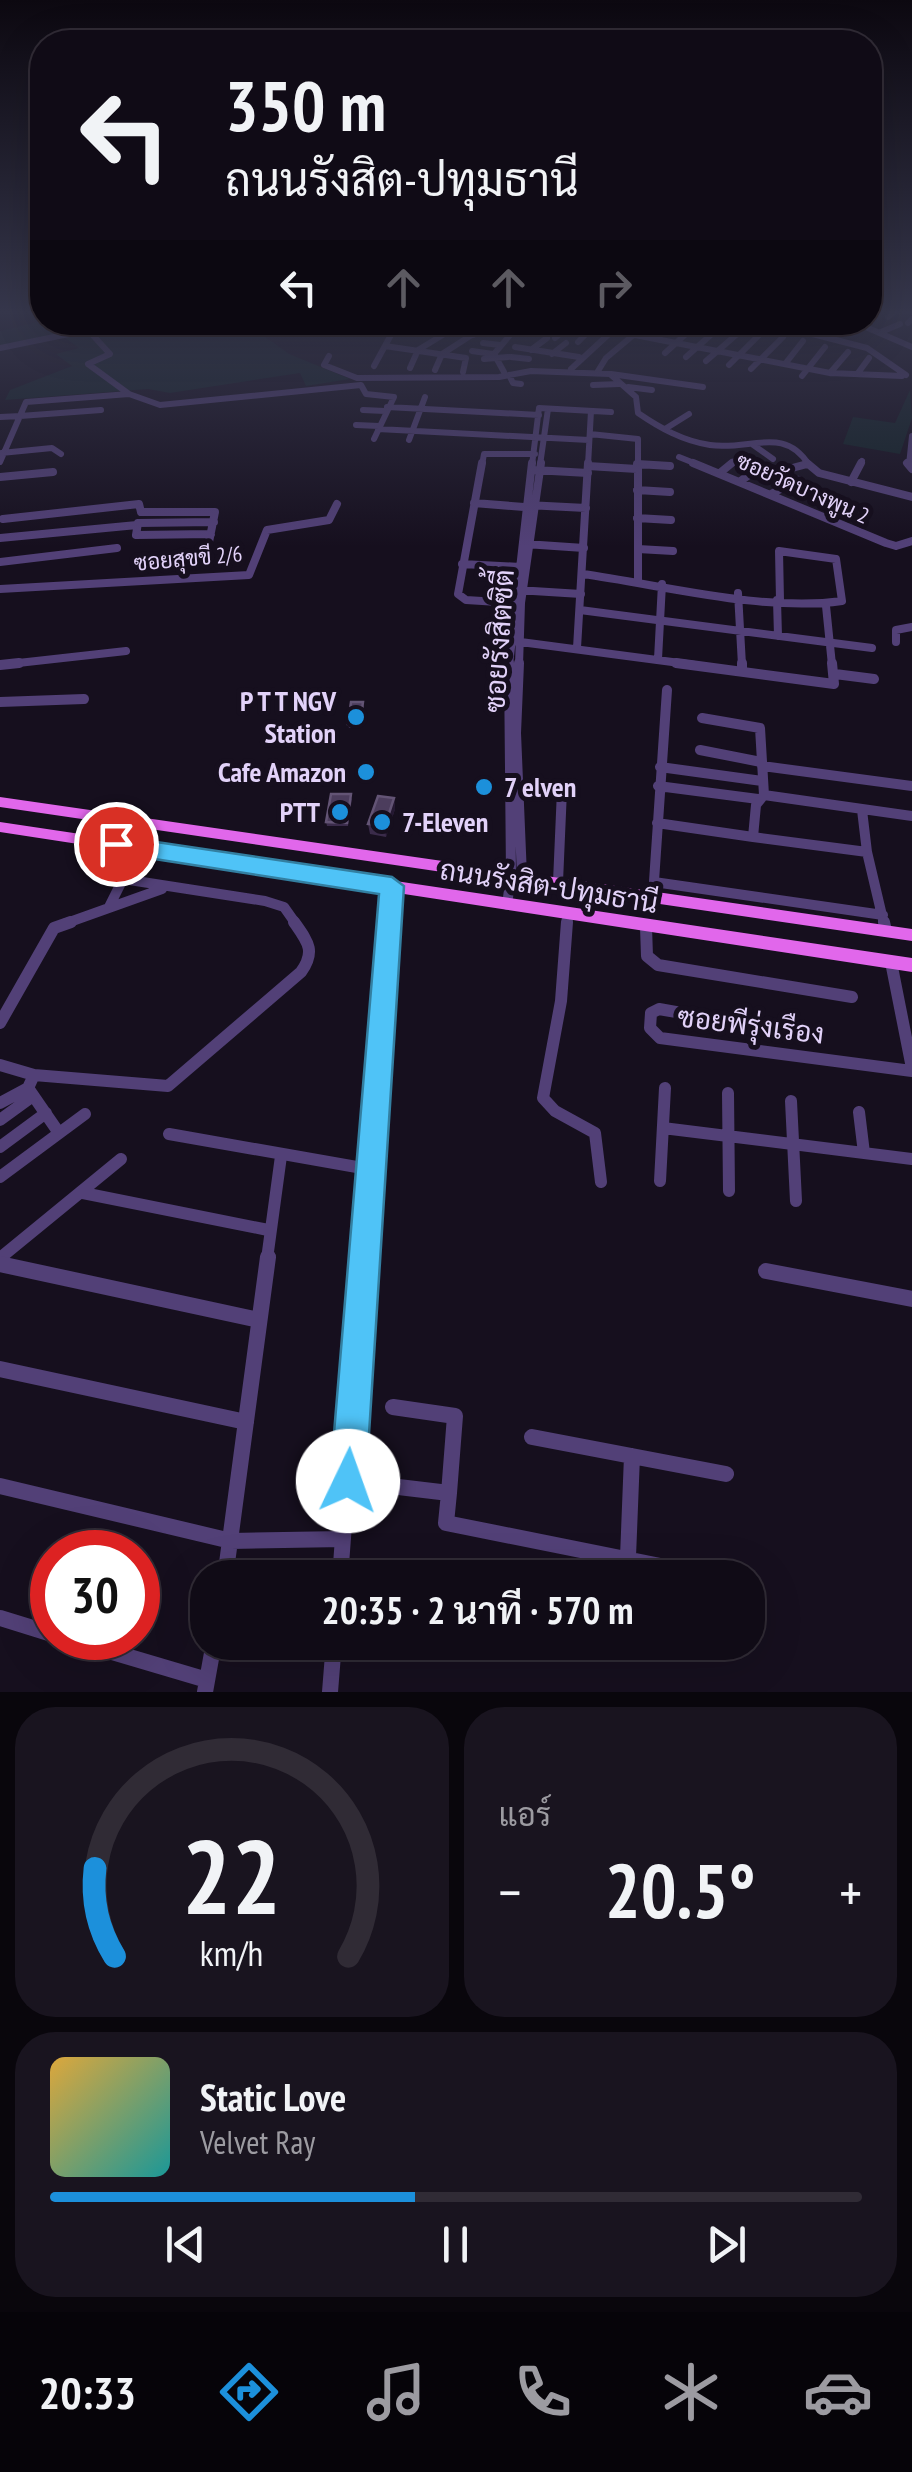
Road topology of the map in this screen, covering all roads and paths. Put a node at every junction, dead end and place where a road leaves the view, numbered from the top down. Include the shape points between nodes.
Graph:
1 (122, 389) edge
2 (285, 389) edge
3 (364, 389) edge
4 (623, 389) edge
5 (645, 389) edge
6 (652, 390) dead end
7 (129, 394) junction
8 (425, 397) dead end
9 (476, 402) dead end
10 (386, 409) junction
11 (421, 409) junction
12 (101, 410) dead end
13 (363, 410) dead end
14 (542, 411) junction
15 (591, 411) junction
16 (474, 412) junction
17 (611, 412) dead end
18 (690, 414) dead end
19 (20, 416) junction
20 (0, 417) edge
21 (356, 425) dead end
22 (378, 427) junction
23 (665, 429) junction
24 (413, 431) junction
25 (15, 433) junction
26 (0, 434) edge
27 (912, 436) edge
28 (590, 437) junction
29 (540, 438) junction
30 (374, 439) dead end
31 (409, 440) dead end
32 (755, 446) junction
33 (60, 454) dead end
34 (537, 454) junction
35 (1, 456) edge
36 (679, 457) dead end
37 (772, 459) dead end
38 (736, 460) dead end
39 (862, 461) dead end
40 (801, 465) junction
41 (637, 466) junction
42 (670, 466) dead end
43 (760, 467) dead end
44 (588, 469) junction
45 (912, 469) edge
46 (534, 470) junction
47 (785, 470) dead end
48 (53, 472) dead end
49 (722, 472) junction
50 (0, 477) edge
51 (742, 480) junction
52 (798, 480) dead end
53 (851, 482) junction
54 (637, 490) junction
55 (670, 492) dead end
56 (772, 494) junction
57 (909, 496) edge
58 (337, 504) dead end
59 (474, 504) junction
60 (528, 506) junction
61 (586, 508) junction
62 (141, 512) junction
63 (638, 518) junction
64 (671, 520) dead end
65 (1, 522) edge
66 (214, 522) junction
67 (137, 524) junction
68 (0, 538) edge
69 (912, 541) edge
70 (524, 544) junction
71 (117, 548) dead end
72 (584, 548) junction
73 (638, 549) junction
74 (673, 551) dead end
75 (0, 562) edge
76 (462, 564) junction
77 (520, 566) junction
78 (582, 574) junction
79 (638, 581) junction
80 (662, 584) junction
81 (0, 589) edge
82 (518, 590) junction
83 (581, 594) junction
84 (738, 594) junction
85 (779, 600) junction
86 (516, 603) junction
87 (826, 606) junction
88 (580, 610) junction
89 (660, 620) junction
90 (912, 627) edge
91 (740, 631) junction
92 (778, 636) junction
93 (514, 641) junction
94 (896, 642) dead end
95 (831, 643) junction
96 (577, 648) junction
97 (872, 648) dead end
98 (126, 651) dead end
99 (658, 659) junction
100 (0, 665) edge
101 (742, 672) junction
102 (836, 674) junction
103 (874, 679) dead end
104 (667, 690) dead end
105 (84, 700) dead end
106 (0, 702) edge
107 (702, 718) dead end
108 (700, 750) dead end
109 (762, 764) junction
110 (660, 767) junction
111 (762, 781) junction
112 (658, 786) junction
113 (912, 786) edge
114 (562, 790) dead end
115 (761, 797) junction
116 (0, 802) edge
117 (862, 810) junction
118 (912, 816) edge
119 (657, 823) junction
120 (0, 827) edge
121 (754, 837) junction
122 (116, 844) junction
123 (867, 852) junction
124 (517, 876) junction
125 (123, 879) junction
126 (558, 882) junction
127 (392, 886) junction
128 (165, 888) junction
129 (654, 889) junction
130 (507, 905) junction
131 (110, 907) junction
132 (568, 914) junction
133 (883, 914) junction
134 (646, 927) junction
135 (886, 932) junction
136 (912, 935) edge
137 (891, 962) junction
138 (912, 965) edge
139 (852, 998) dead end
140 (0, 1023) edge
141 (755, 1026) dead end
142 (0, 1065) edge
143 (912, 1070) edge
144 (32, 1086) junction
145 (666, 1088) dead end
146 (728, 1092) dead end
147 (791, 1101) dead end
148 (0, 1102) edge
149 (859, 1112) dead end
150 (46, 1113) junction
151 (85, 1114) dead end
152 (0, 1120) edge
153 (663, 1128) junction
154 (59, 1134) junction
155 (169, 1134) dead end
156 (728, 1136) junction
157 (793, 1144) junction
158 (0, 1147) edge
159 (864, 1153) junction
160 (281, 1156) junction
161 (121, 1159) dead end
162 (912, 1159) edge
163 (368, 1169) junction
164 (0, 1178) edge
165 (660, 1181) dead end
166 (601, 1182) dead end
167 (729, 1192) dead end
168 (83, 1193) junction
169 (796, 1201) dead end
170 (268, 1230) junction
171 (0, 1261) edge
172 (766, 1271) dead end
173 (912, 1299) edge
174 (259, 1320) junction
175 (0, 1369) edge
176 (393, 1407) dead end
177 (246, 1422) junction
178 (532, 1437) dead end
179 (632, 1456) junction
180 (726, 1474) dead end
181 (348, 1481) junction
182 (0, 1486) edge
183 (449, 1493) junction
184 (343, 1539) junction
185 (231, 1541) junction
186 (628, 1557) junction
187 (228, 1560) edge
188 (341, 1560) edge
189 (641, 1560) edge
190 (0, 1618) edge
191 (30, 1627) edge
192 (130, 1660) edge
193 (211, 1660) edge
194 (333, 1660) edge
195 (206, 1686) edge
196 (330, 1692) edge

1 - 7 street
2 - 7 street via 160,405
3 - 10 street via 394,397
4 - 23 street via 636,397 638,413
5 - 6 street
7 - 19 street via 29,401
8 - 11 street
9 - 16 street
10 - 11 street
10 - 13 street
10 - 22 street
11 - 16 street
11 - 24 street
12 - 19 street
14 - 15 street
14 - 16 street
14 - 29 street, ซอยรังสิตซิตี้
15 - 17 street
15 - 28 street
18 - 23 street
19 - 20 street
19 - 25 street
21 - 22 street
22 - 24 street
22 - 30 street
23 - 32 street, ซอยวัดบางพูน 2 via 686,441
24 - 29 street
24 - 31 street
25 - 26 street
25 - 35 street
27 - 45 street via 906,462
28 - 29 street
28 - 41 street via 636,437
28 - 44 street
29 - 34 street, ซอยรังสิตซิตี้
32 - 37 street
32 - 40 street, ซอยวัดบางพูน 2 via 792,444
33 - 35 street via 52,448
34 - 46 street, ซอยรังสิตซิตี้
34 - 59 street via 484,454
36 - 49 street, ซอยวัดบางพูน 2
38 - 49 street
39 - 53 street
40 - 47 street
40 - 53 street, ซอยวัดบางพูน 2
41 - 42 street
41 - 44 street
41 - 54 street
43 - 51 street
44 - 46 street
44 - 61 street
45 - 57 street
46 - 60 street, ซอยรังสิตซิตี้
48 - 50 street
49 - 51 street, ซอยวัดบางพูน 2
51 - 56 street, ซอยวัดบางพูน 2
52 - 56 street
53 - 57 street, ซอยวัดบางพูน 2
54 - 55 street
54 - 63 street
56 - 69 street, ซอยวัดบางพูน 2 via 886,543
58 - 81 street, ซอยสุขขี 2/6 via 324,522 290,522 265,531 248,575
59 - 60 street
59 - 76 street
60 - 61 street
60 - 70 street, ซอยรังสิตซิตี้
61 - 72 street
62 - 65 street via 139,504
62 - 66 street via 212,512
62 - 67 street
63 - 64 street
63 - 73 street
66 - 67 street
66 - 67 street via 210,538 136,535
67 - 68 street
70 - 72 street
70 - 77 street, ซอยรังสิตซิตี้
71 - 75 street
72 - 78 street
73 - 74 street
73 - 79 street
76 - 77 street
76 - 86 street via 460,598
77 - 82 street, ซอยรังสิตซิตี้
78 - 79 street
78 - 83 street
79 - 80 street
80 - 84 street
80 - 89 street
82 - 83 street
82 - 86 street, ซอยรังสิตซิตี้
83 - 88 street
84 - 85 street
84 - 91 street
85 - 87 street
85 - 87 street via 779,551 819,554 838,563 842,602
85 - 92 street
86 - 93 street, ซอยรังสิตซิตี้
87 - 95 street
88 - 89 street
88 - 96 street
89 - 91 street
89 - 99 street
90 - 94 street via 896,630
91 - 92 street
91 - 101 street
92 - 95 street
93 - 96 street
93 - 124 street, ซอยรังสิตซิตี้
93 - 124 street, ซอยรังสิตซิตี้ via 510,743
95 - 97 street
95 - 102 street
96 - 99 street
98 - 100 street
99 - 101 street
101 - 102 street via 827,684 834,684
102 - 103 street
104 - 110 street
105 - 106 street
107 - 109 street via 758,726
108 - 109 street
109 - 111 street
109 - 113 street
110 - 111 street
110 - 112 street
111 - 115 street
112 - 115 street
112 - 119 street
114 - 126 street
115 - 117 street
115 - 121 street
116 - 124 main road, ถนนรังสิต-ปทุมธานี
117 - 118 street
117 - 123 street
119 - 121 street
119 - 129 street
120 - 122 main road, ถนนรังสิต-ปทุมธานี
121 - 123 street
122 - 125 street
122 - 127 main road, ถนนรังสิต-ปทุมธานี
123 - 133 street
124 - 126 main road, ถนนรังสิต-ปทุมธานี
124 - 130 street
125 - 128 street
125 - 131 street
126 - 129 main road, ถนนรังสิต-ปทุมธานี
127 - 130 main road, ถนนรังสิต-ปทุมธานี
127 - 163 street
128 - 131 street
128 - 144 street via 191,887 284,908 312,958 168,1086
129 - 133 street
129 - 135 main road, ถนนรังสิต-ปทุมธานี
130 - 132 main road, ถนนรังสิต-ปทุมธานี
131 - 140 street via 50,932
132 - 134 main road, ถนนรังสิต-ปทุมธานี
132 - 166 street via 543,1098 554,1113 599,1138
133 - 135 street
134 - 137 main road, ถนนรังสิต-ปทุมธานี
134 - 139 street via 647,956 658,965
135 - 136 main road, ถนนรังสิต-ปทุมธานี
137 - 138 main road, ถนนรังสิต-ปทุมธานี
137 - 143 street
141 - 143 street, ซอยพีรุ่งเรือง via 659,1009 651,1013 650,1028 660,1038
142 - 144 street
144 - 148 street
144 - 150 street
144 - 152 street
145 - 153 street
146 - 156 street
147 - 157 street
149 - 159 street
150 - 154 street
150 - 158 street
151 - 154 street
153 - 156 street
153 - 165 street
154 - 164 street
155 - 160 street
156 - 157 street
156 - 167 street
157 - 159 street
157 - 169 street
159 - 162 street
160 - 163 street
160 - 170 street
161 - 168 street
163 - 181 street
168 - 170 street
168 - 171 street
170 - 174 street
171 - 174 street
172 - 173 street
174 - 177 street
175 - 177 street
176 - 183 street via 456,1416
177 - 185 street
178 - 179 street
179 - 180 street
179 - 186 street
181 - 183 street
181 - 184 street
182 - 185 street
183 - 186 street via 446,1523
184 - 185 street
184 - 188 street
185 - 187 street
186 - 189 street
190 - 191 street
192 - 195 street
193 - 195 street
194 - 196 street

